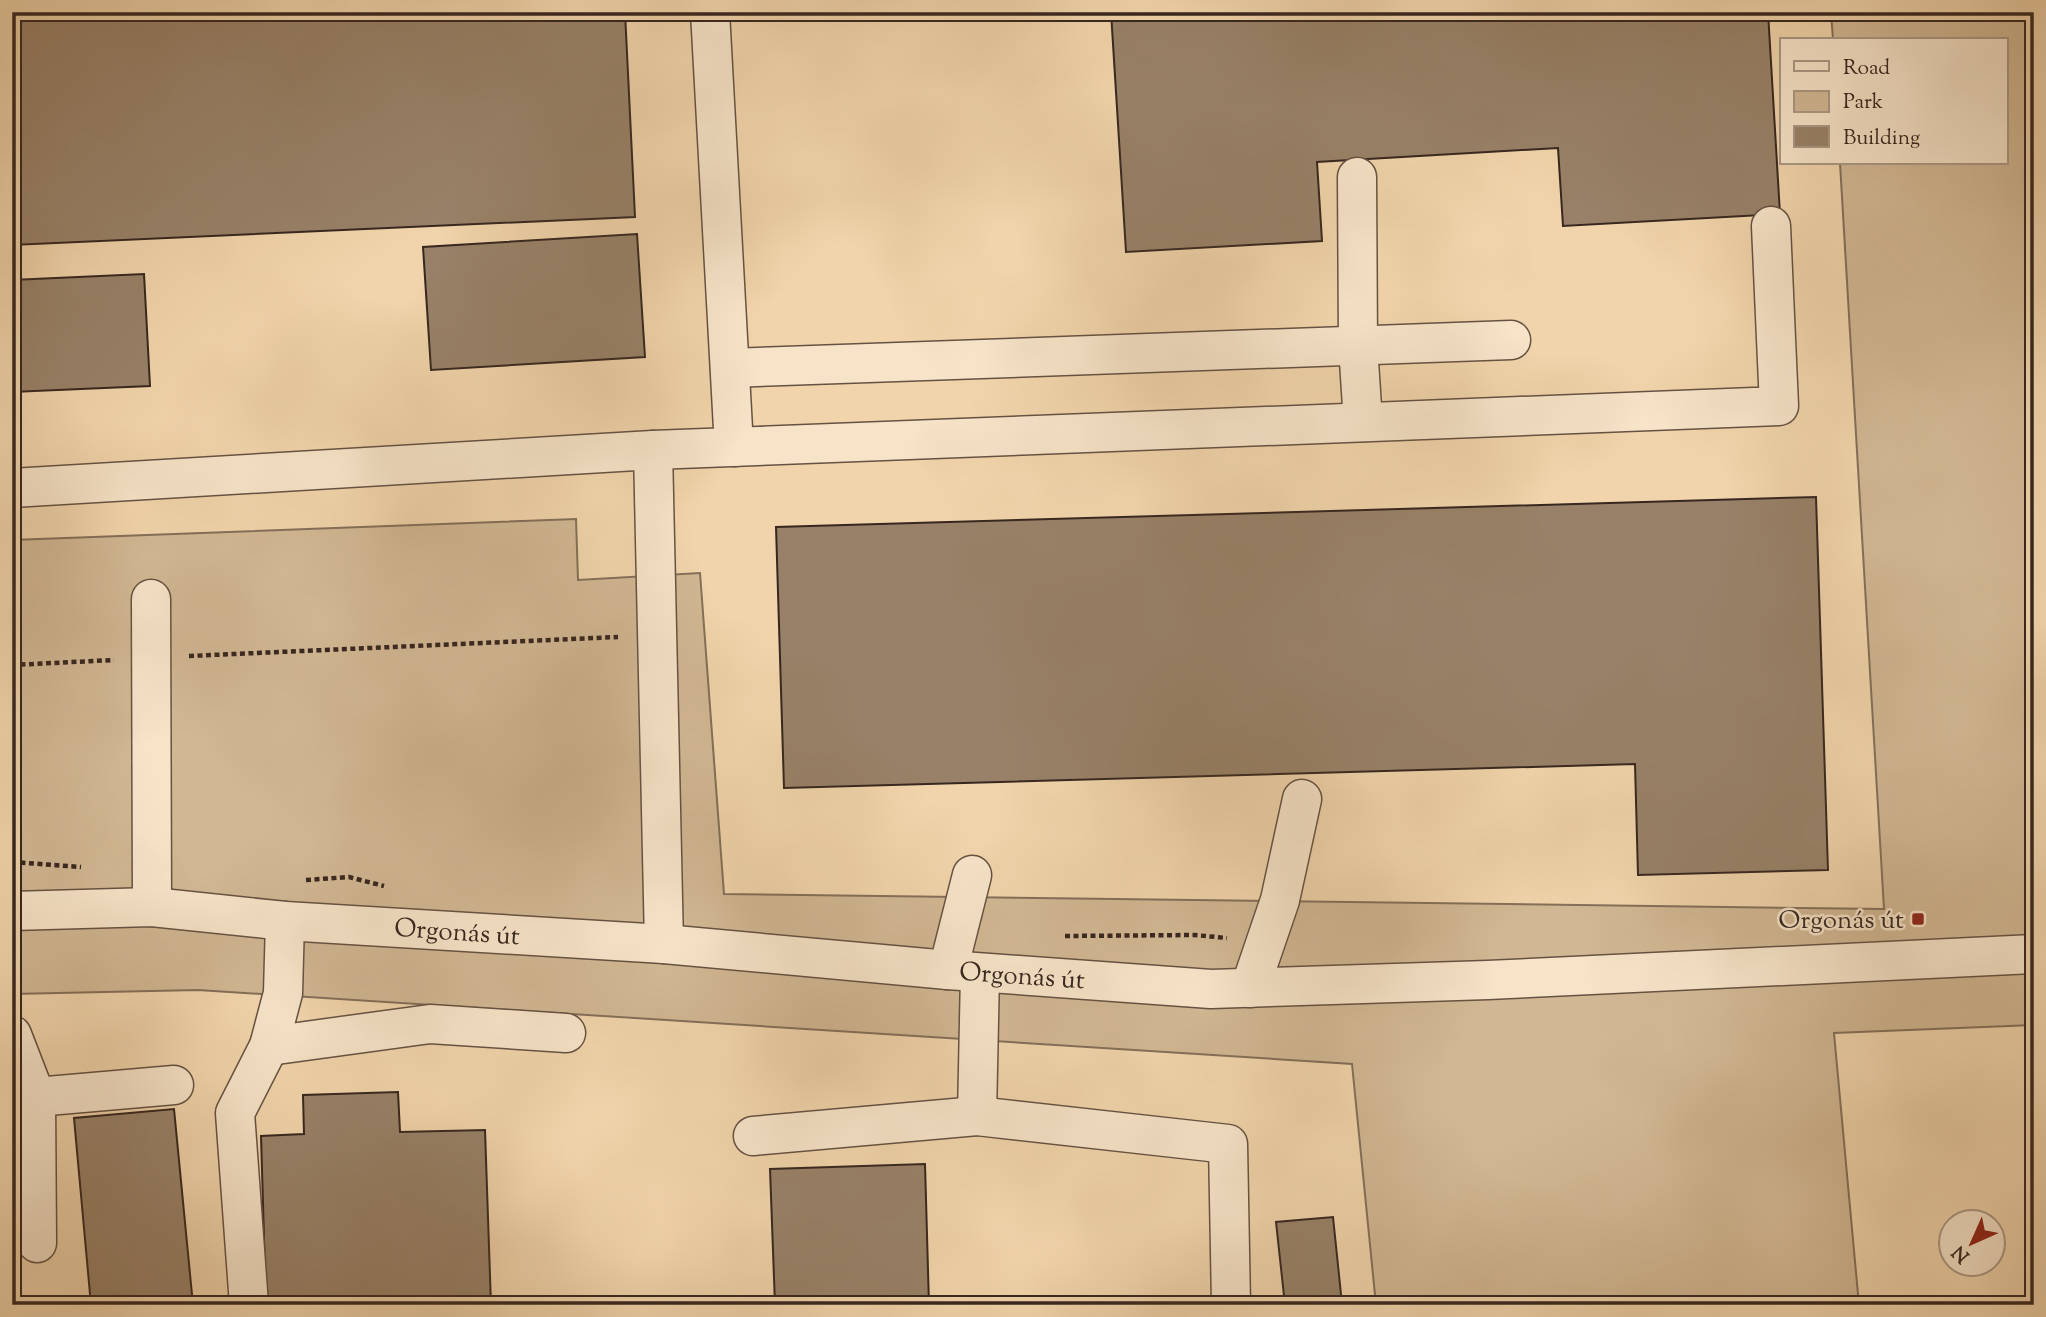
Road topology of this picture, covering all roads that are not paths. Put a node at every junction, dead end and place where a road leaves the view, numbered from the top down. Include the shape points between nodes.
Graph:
1 (710, 12) edge
2 (1357, 177) dead end
3 (1771, 226) dead end
4 (1511, 340) dead end
5 (1358, 346) junction
6 (730, 368) junction
7 (1363, 422) junction
8 (734, 447) junction
9 (653, 450) junction
10 (12, 488) edge
11 (151, 599) dead end
12 (1302, 799) dead end
13 (972, 875) dead end
14 (152, 907) junction
15 (12, 911) edge
16 (285, 921) junction
17 (664, 944) junction
18 (2034, 954) edge
19 (964, 972) junction
20 (1250, 988) junction
21 (565, 1033) dead end
22 (12, 1035) edge
23 (270, 1046) junction
24 (174, 1085) dead end
25 (36, 1097) junction
26 (977, 1116) junction
27 (753, 1136) dead end
28 (37, 1243) dead end
29 (249, 1305) edge
30 (1231, 1305) edge

1 - 6 street
2 - 5 street
3 - 7 street via 1779,406
4 - 5 street
5 - 6 street
5 - 7 street
6 - 8 street
7 - 8 street
8 - 9 street
9 - 10 street
9 - 17 street
11 - 14 street
12 - 20 street via 1280,900
13 - 19 street
14 - 15 street, Orgonás út
14 - 16 street, Orgonás út
16 - 17 street, Orgonás út
16 - 23 street via 283,993
17 - 19 street, Orgonás út
18 - 20 street, Orgonás út
19 - 20 street, Orgonás út
19 - 26 street
21 - 23 street via 430,1024
22 - 25 street
23 - 29 street via 235,1114
24 - 25 street
25 - 28 street
26 - 27 street
26 - 30 street via 1228,1144

